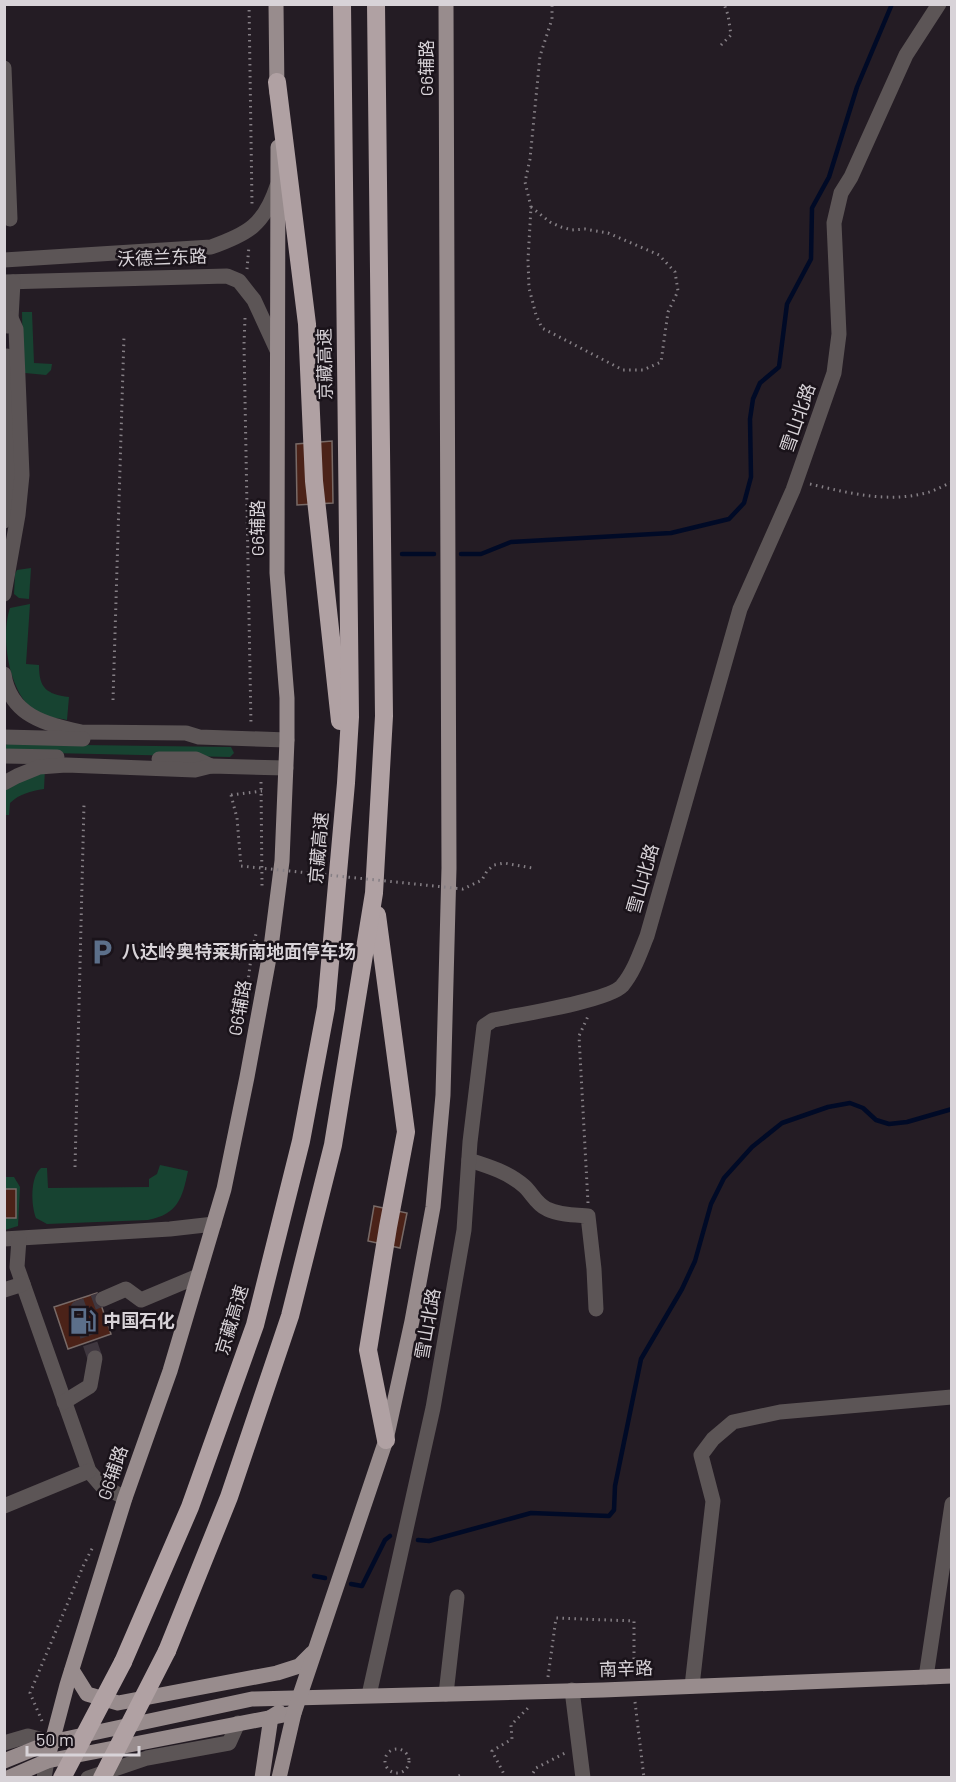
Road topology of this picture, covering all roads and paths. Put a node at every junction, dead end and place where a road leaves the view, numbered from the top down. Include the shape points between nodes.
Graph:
1 (249, 4) edge
2 (276, 4) edge
3 (342, 4) edge
4 (376, 4) edge
5 (446, 4) edge
6 (552, 4) edge
7 (724, 4) edge
8 (939, 4) edge
9 (721, 45) dead end
10 (4, 68) edge
11 (277, 82) junction
12 (279, 180) junction
13 (531, 207) junction
14 (10, 219) dead end
15 (250, 228) junction
16 (202, 247) junction
17 (4, 260) edge
18 (201, 276) junction
19 (9, 282) edge
20 (246, 290) junction
21 (124, 336) dead end
22 (278, 352) junction
23 (13, 388) junction
24 (6, 417) edge
25 (796, 481) junction
26 (951, 482) edge
27 (4, 520) edge
28 (4, 594) edge
29 (5, 679) edge
30 (113, 700) dead end
31 (4, 710) edge
32 (4, 737) edge
33 (199, 737) junction
34 (252, 738) junction
35 (287, 740) junction
36 (4, 756) edge
37 (211, 766) junction
38 (258, 767) junction
39 (286, 768) junction
40 (4, 783) edge
41 (346, 783) junction
42 (261, 791) junction
43 (84, 804) dead end
44 (532, 868) dead end
45 (262, 890) dead end
46 (374, 893) junction
47 (257, 931) dead end
48 (246, 995) dead end
49 (594, 998) junction
50 (469, 1160) junction
51 (75, 1167) dead end
52 (588, 1216) junction
53 (214, 1224) junction
54 (12, 1239) edge
55 (11, 1269) edge
56 (198, 1276) junction
57 (23, 1284) junction
58 (4, 1290) edge
59 (103, 1299) tunnel mouth
60 (596, 1309) dead end
61 (95, 1358) tunnel mouth
62 (951, 1397) edge
63 (64, 1402) junction
64 (386, 1440) junction
65 (89, 1471) junction
66 (125, 1498) junction
67 (951, 1504) edge
68 (4, 1506) edge
69 (94, 1544) dead end
70 (457, 1597) dead end
71 (314, 1651) junction
72 (72, 1671) junction
73 (951, 1676) edge
74 (926, 1677) junction
75 (692, 1686) junction
76 (634, 1689) junction
77 (572, 1690) junction
78 (541, 1691) junction
79 (446, 1694) junction
80 (369, 1695) junction
81 (301, 1697) junction
82 (294, 1713) junction
83 (271, 1717) junction
84 (238, 1723) junction
85 (51, 1742) junction
86 (4, 1743) edge
87 (579, 1745) junction
88 (4, 1761) edge
89 (46, 1761) junction
90 (407, 1768) junction
91 (260, 1775) edge
92 (280, 1776) edge
93 (8, 1778) edge
94 (44, 1778) edge
95 (62, 1778) edge
96 (88, 1778) edge
97 (102, 1778) edge
98 (405, 1778) edge
99 (453, 1778) edge
100 (462, 1778) edge
101 (506, 1778) edge
102 (530, 1778) edge
103 (583, 1778) edge
104 (644, 1778) edge

1 - 15 path
2 - 11 main road, G6辅路
3 - 41 highway, 京藏高速 via 350,717
4 - 46 highway via 384,716
5 - 64 main road, G6辅路 via 449,868 443,1095 433,1207
6 - 13 path via 552,19 540,56 525,182
7 - 9 path via 731,35
8 - 25 street, 雪山北路 via 906,55 841,193 834,223 839,334 834,373
10 - 14 street
11 - 12 main road, G6辅路
11 - 41 highway via 307,324 314,481
12 - 15 street, 沃德兰东路 via 271,205
12 - 22 main road, G6辅路
13 - 13 path via 529,288 542,328 623,370 643,370 661,362 668,312 678,291 675,272 659,255 608,233 561,227
15 - 16 street, 沃德兰东路 via 237,238
15 - 20 path
16 - 17 street, 沃德兰东路
16 - 18 street
18 - 19 street, 沃德兰东路
18 - 20 street, 沃德兰东路 via 227,276 239,281
19 - 23 street via 11,318 16,329
20 - 22 street, 沃德兰东路
20 - 34 path
21 - 30 path
22 - 35 main road, G6辅路 via 278,573
23 - 24 street
23 - 28 street via 22,475
24 - 27 street via 9,496
25 - 26 path via 886,498 927,493
25 - 49 street, 雪山北路 via 740,609 647,936 631,975 620,988
29 - 31 street
29 - 33 street via 8,692 26,712 45,723 81,732 186,733
32 - 33 street via 189,742
33 - 34 street
34 - 35 street
35 - 39 main road, G6辅路
36 - 37 street via 196,759
37 - 38 street
37 - 40 street via 195,770 39,767
38 - 39 street
38 - 42 path
39 - 53 main road, G6辅路 via 282,861 271,946 248,1077
41 - 95 highway, 京藏高速, bridge via 326,1008 301,1141 255,1325 190,1508 123,1662
42 - 44 path, bridge via 231,795 242,866 463,889 482,880 494,865
42 - 45 path
43 - 51 path
46 - 64 highway via 406,1132 368,1350
46 - 97 highway, bridge via 333,1145 290,1316 229,1497 167,1651
47 - 48 path
49 - 50 street, 雪山北路 via 493,1020 484,1026
49 - 52 path via 579,1036
50 - 52 street via 508,1175 525,1186 544,1208
50 - 80 street, 雪山北路 via 464,1230 433,1408
52 - 60 street
53 - 54 street
53 - 56 main road, G6辅路
54 - 55 street
55 - 57 street
56 - 59 street via 141,1300 126,1289
56 - 66 main road, G6辅路 via 170,1371
57 - 58 street
57 - 63 street
61 - 63 street via 90,1386
62 - 75 street via 780,1412 733,1422 713,1439 701,1455 713,1501
63 - 65 street
64 - 71 main road, G6辅路
65 - 66 street via 101,1485
65 - 68 street
66 - 72 main road, G6辅路
67 - 74 street
69 - 85 path via 30,1693
70 - 79 street
71 - 72 main road via 300,1666 277,1673 118,1703 87,1694
71 - 81 main road, G6辅路
72 - 85 main road, G6辅路
73 - 74 main road, 南辛路
74 - 75 main road, 南辛路
75 - 76 main road, 南辛路
76 - 77 main road, 南辛路
76 - 78 path via 634,1621 556,1618
76 - 104 path
77 - 78 main road, 南辛路
77 - 87 street
78 - 79 main road, 南辛路
78 - 101 path via 511,1725 512,1738 492,1751
79 - 80 main road, 南辛路
80 - 81 main road, 南辛路
81 - 82 main road, G6辅路
81 - 83 main road
81 - 85 main road, 南辛路 via 252,1699
82 - 83 main road
82 - 92 main road, G6辅路
83 - 84 main road
83 - 91 main road
84 - 89 main road
84 - 96 street via 229,1743 147,1758
85 - 86 street via 28,1736
85 - 88 main road
85 - 89 main road, G6辅路
87 - 102 path via 536,1768
87 - 103 street
89 - 93 main road
89 - 94 street
90 - 90 path via 409,1760 403,1750 395,1749 385,1756 386,1767 392,1773
90 - 98 path
99 - 100 path

